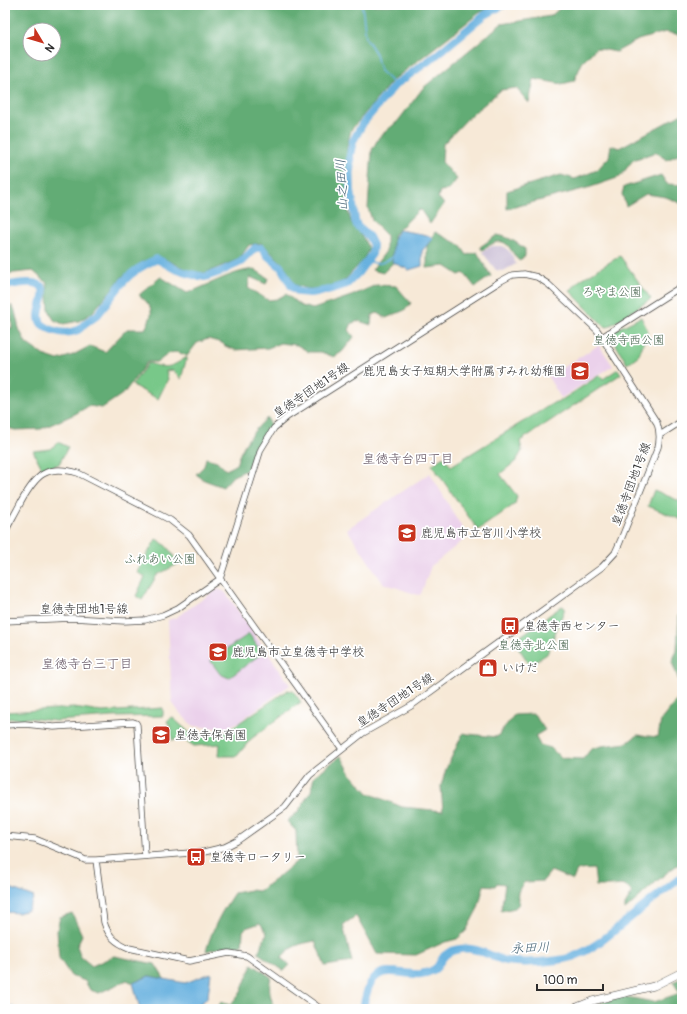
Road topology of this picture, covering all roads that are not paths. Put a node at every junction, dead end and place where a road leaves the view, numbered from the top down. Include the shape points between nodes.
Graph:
1 (682, 286) edge
2 (602, 336) junction
3 (682, 421) edge
4 (660, 435) junction
5 (5, 532) edge
6 (220, 579) junction
7 (5, 621) edge
8 (5, 725) edge
9 (342, 749) junction
10 (5, 836) edge
11 (145, 856) junction
12 (96, 860) junction
13 (682, 972) edge
14 (321, 1009) edge
15 (572, 1009) edge

1 - 2 street
2 - 4 street, 皇徳寺団地1号線 via 657,423
2 - 6 street, 皇徳寺団地1号線 via 591,322 542,279 524,274 512,275 498,282 287,417 274,428 261,449
3 - 4 street
4 - 9 street, 皇徳寺団地1号線 via 656,452 623,536 615,553 602,567 411,706 373,727
5 - 6 street via 35,480 47,472 65,469 84,476 170,520 189,535
6 - 7 street, 皇徳寺団地1号線 via 178,608 145,620 73,618
6 - 9 street
8 - 11 street via 54,727 136,723
9 - 11 street, 皇徳寺団地1号線 via 310,775 285,807 237,841 204,852
10 - 12 street, 皇徳寺団地1号線 via 35,839 86,860
11 - 12 street, 皇徳寺団地1号線
12 - 14 street via 102,916 107,931 121,945 183,961 229,953 247,956
13 - 15 main road via 654,986 592,1001

